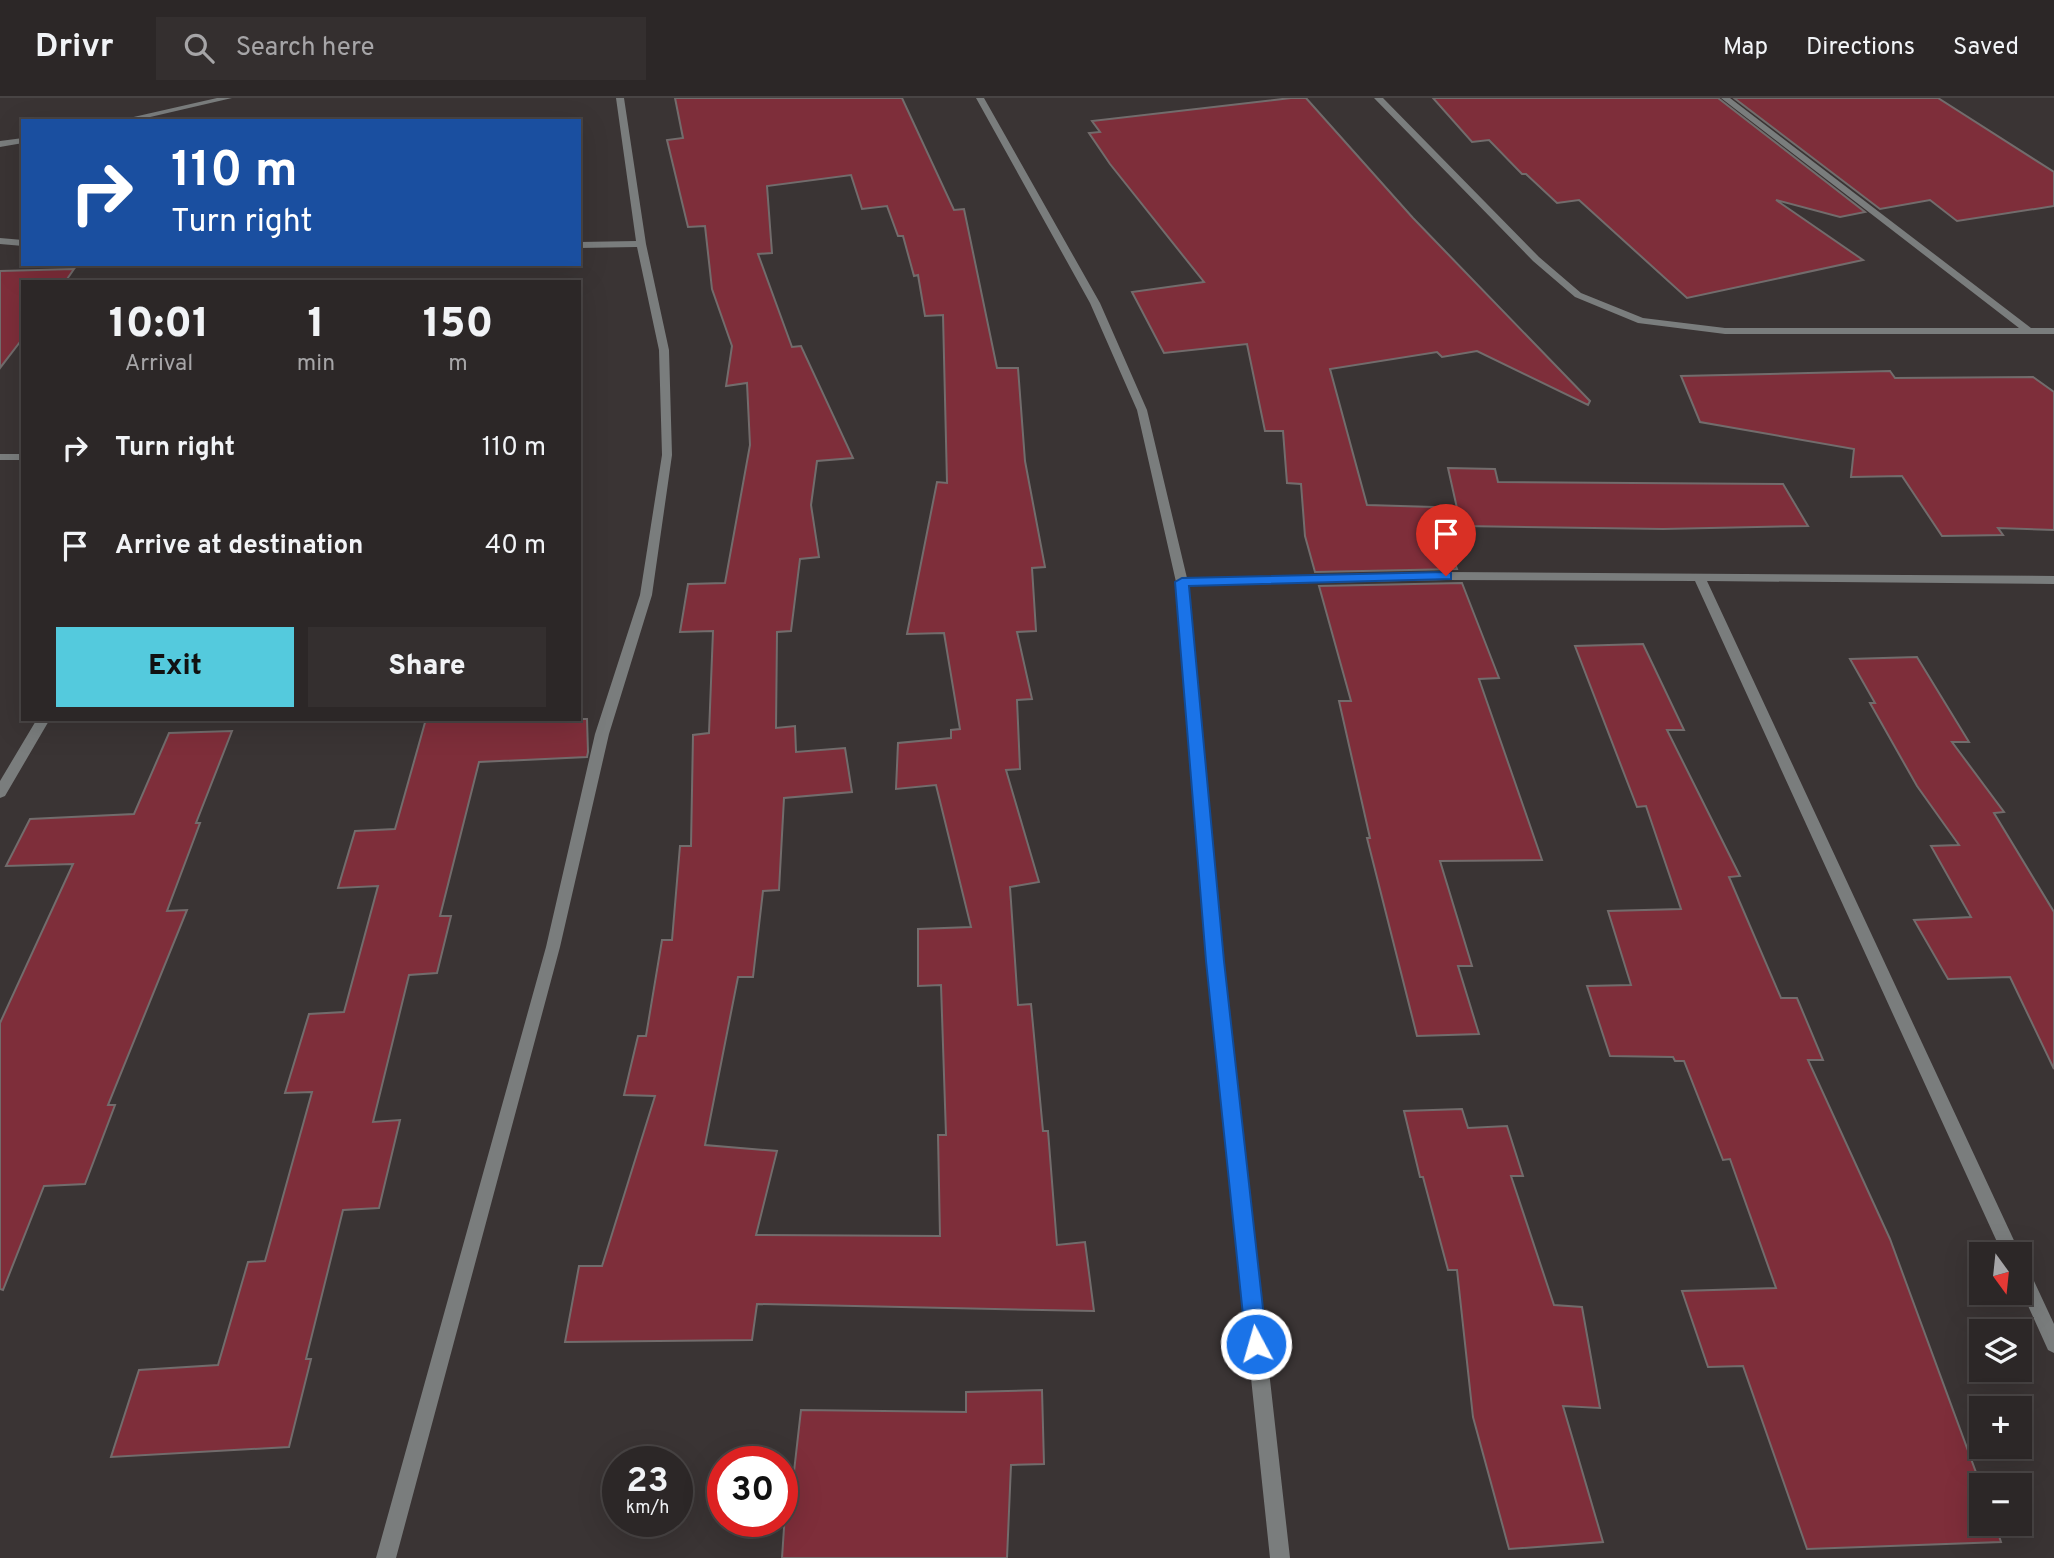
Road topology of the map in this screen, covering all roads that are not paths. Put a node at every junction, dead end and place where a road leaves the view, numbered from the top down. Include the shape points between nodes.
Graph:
1 (228, 98) edge
2 (620, 98) edge
3 (980, 98) edge
4 (1378, 98) edge
5 (1725, 98) edge
6 (129, 119) edge
7 (21, 140) edge
8 (0, 144) edge
9 (0, 240) edge
10 (21, 243) edge
11 (641, 244) junction
12 (581, 245) edge
13 (2029, 331) junction
14 (2054, 331) edge
15 (0, 457) edge
16 (21, 457) edge
17 (1699, 578) junction
18 (2054, 580) edge
19 (1182, 582) junction
20 (43, 721) edge
21 (1, 790) edge
22 (2006, 1242) edge
23 (2032, 1296) edge
24 (2054, 1344) edge
25 (386, 1558) edge
26 (1280, 1558) edge

1 - 6 street
2 - 11 street
3 - 19 street via 1095,303 1142,410
4 - 13 street via 1536,259 1578,295 1641,321 1725,331
5 - 13 street
7 - 8 street
9 - 10 street
11 - 12 street
11 - 25 street via 664,350 667,455 646,595 602,734 553,947
13 - 14 street
15 - 16 street
17 - 18 street
17 - 19 street via 1446,576
17 - 22 street
19 - 26 street via 1215,961
20 - 21 street
23 - 24 street

